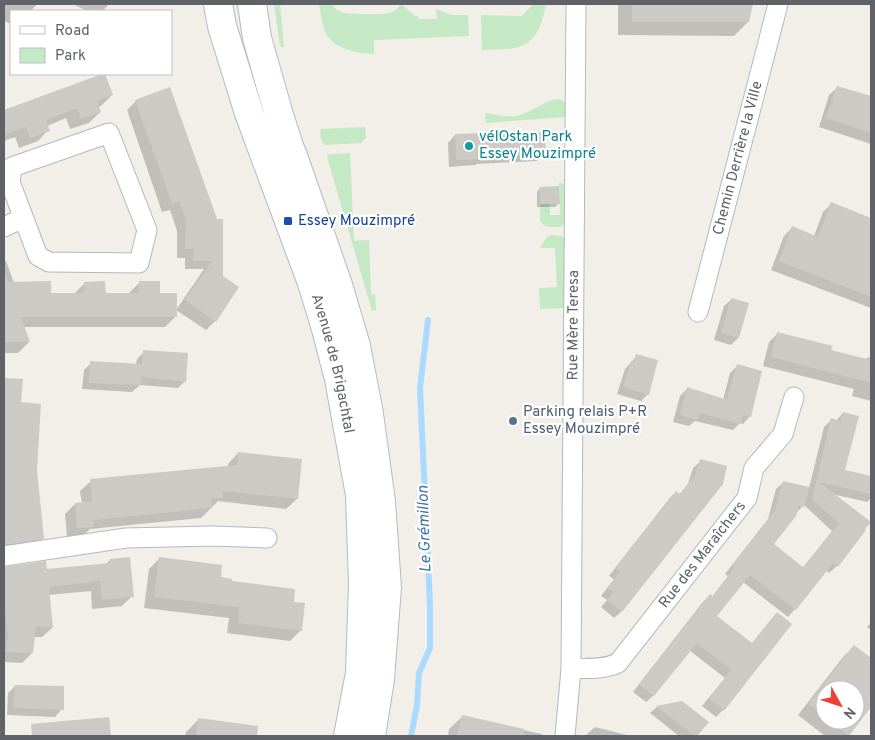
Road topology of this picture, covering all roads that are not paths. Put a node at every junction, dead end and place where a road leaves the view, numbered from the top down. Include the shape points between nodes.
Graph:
1 (218, 4) edge
2 (252, 4) edge
3 (576, 4) edge
4 (778, 4) edge
5 (23, 218) junction
6 (4, 227) edge
7 (698, 312) dead end
8 (794, 397) dead end
9 (267, 538) dead end
10 (4, 556) edge
11 (571, 669) junction
12 (348, 736) edge
13 (371, 736) edge
14 (565, 736) edge

1 - 12 main road, Avenue de Brigachtal via 249,113 326,329 339,379 360,495 363,584 360,673
2 - 13 main road, Avenue de Brigachtal via 257,38 279,115 353,337 369,414 381,502 387,587 380,679
3 - 11 street, Rue Mère Teresa
4 - 7 street, Chemin Derrière la Ville
5 - 5 street via 38,256 50,262 139,263 147,230 109,133 12,167 10,182
5 - 6 street
8 - 11 street, Rue des Maraîchers via 783,434 754,468 747,498 618,663
9 - 10 street via 126,538
11 - 14 street, Rue Mère Teresa

